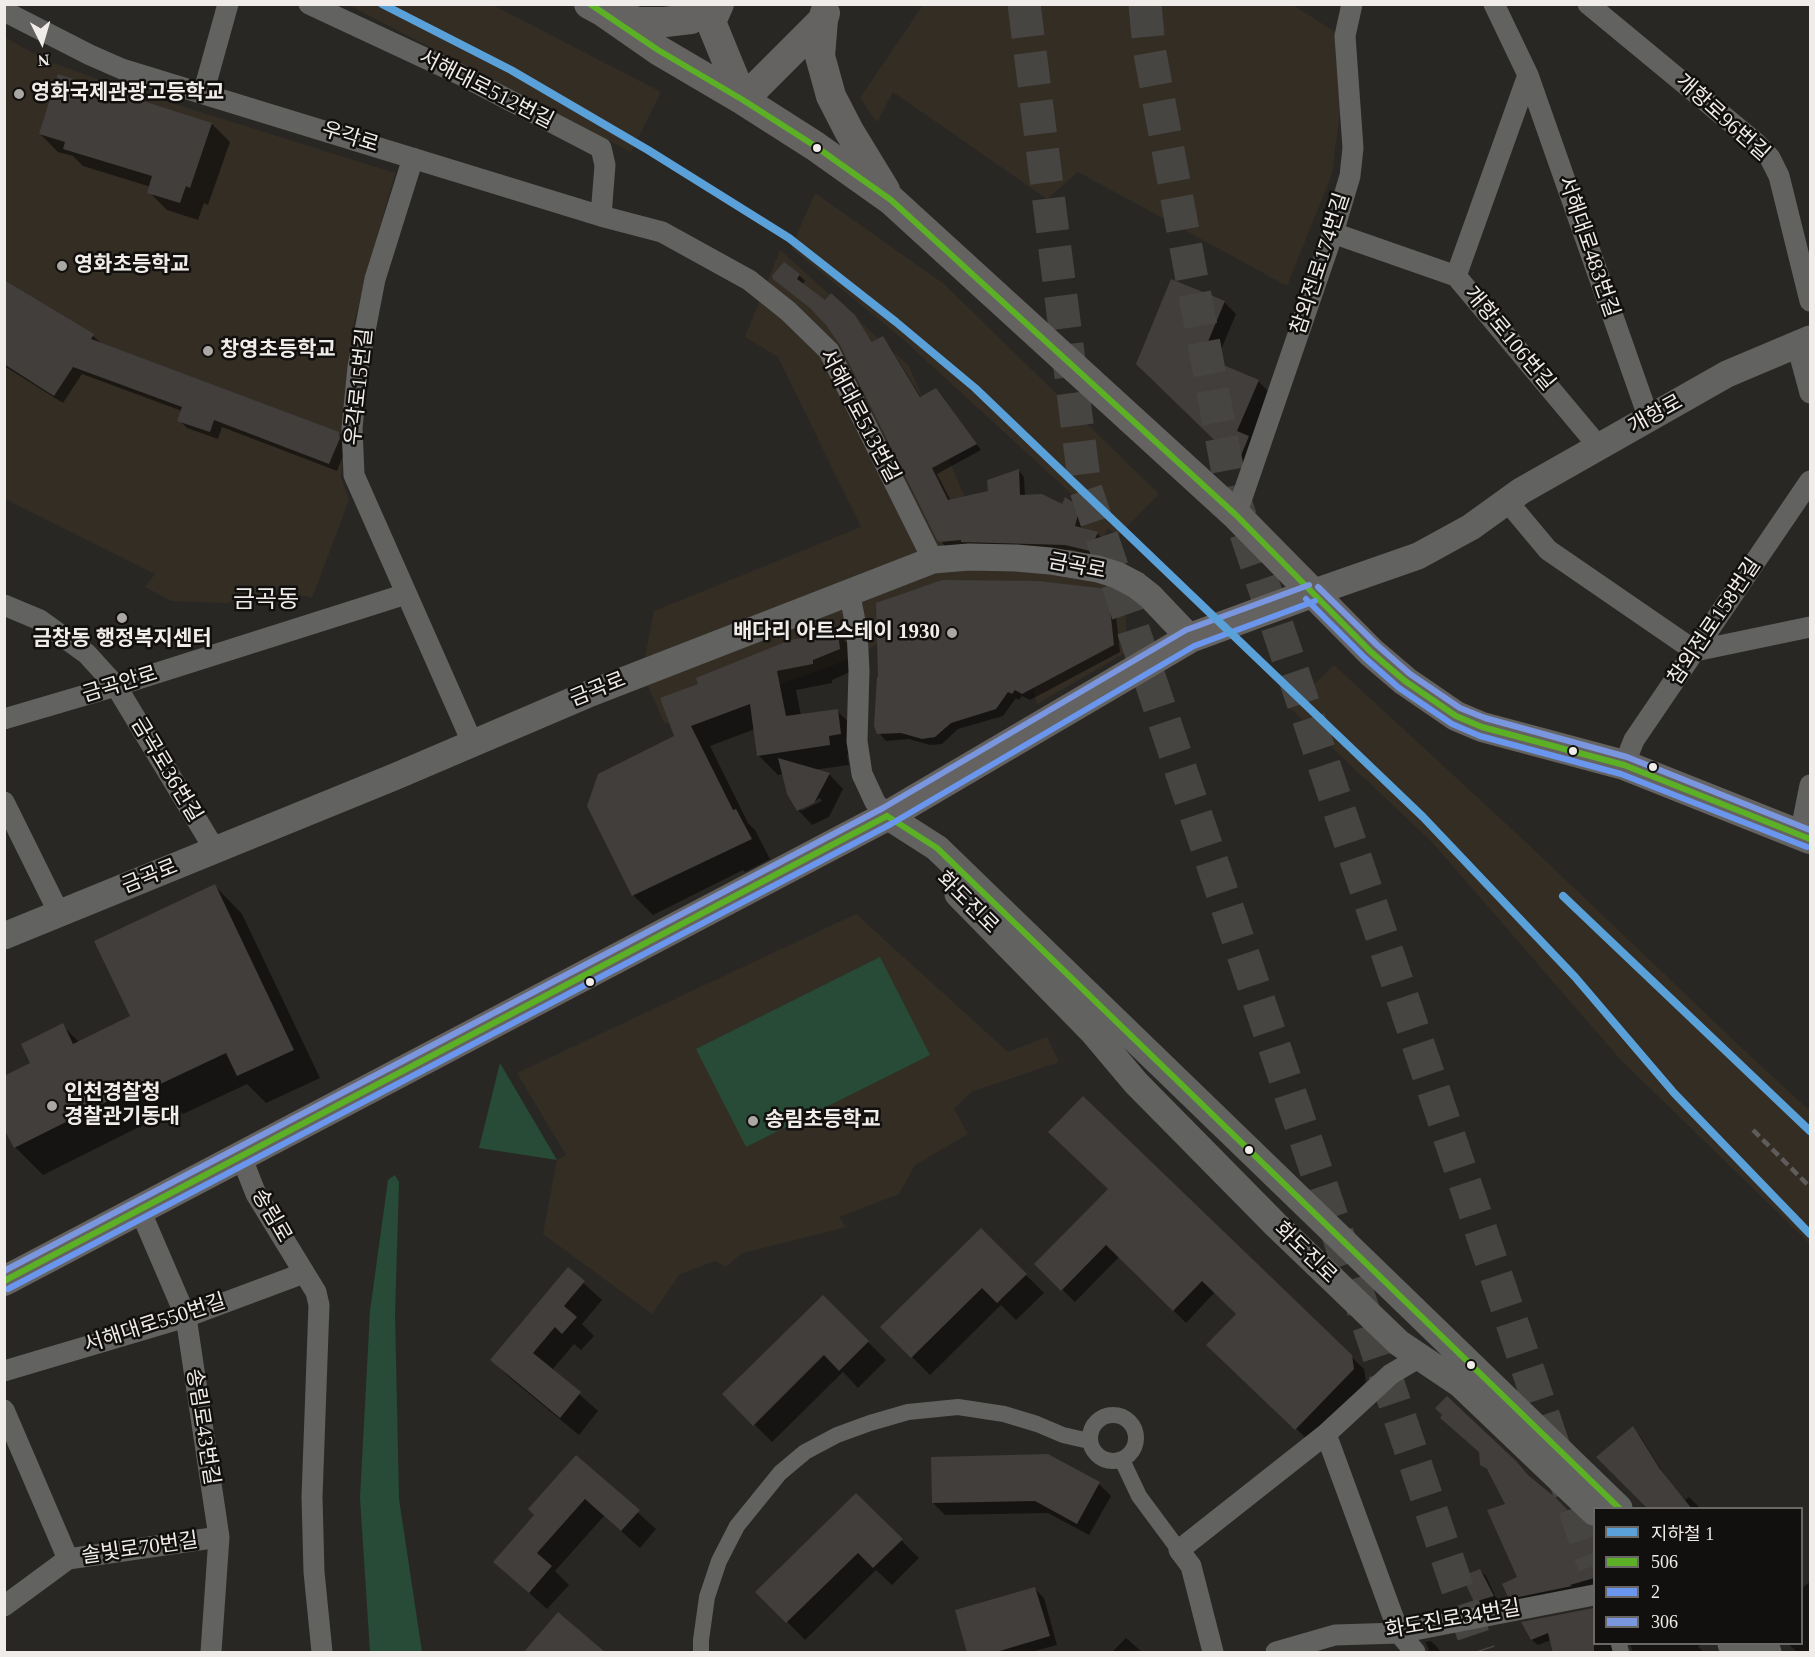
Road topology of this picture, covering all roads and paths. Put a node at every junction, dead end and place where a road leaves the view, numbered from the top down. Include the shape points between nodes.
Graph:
1 (228, 4) edge
2 (309, 4) edge
3 (717, 4) edge
4 (1352, 4) edge
5 (1494, 4) edge
6 (1588, 4) edge
7 (595, 8) edge
8 (4, 11) edge
9 (826, 12) edge
10 (1528, 75) junction
11 (203, 94) junction
12 (743, 100) junction
13 (413, 158) junction
14 (891, 200) junction
15 (601, 216) junction
16 (1333, 233) junction
17 (700, 252) joint
18 (1456, 276) junction
19 (1810, 301) edge
20 (1804, 342) edge
21 (1810, 393) edge
22 (1649, 419) junction
23 (1599, 447) junction
24 (1810, 481) edge
25 (1507, 501) junction
26 (1236, 515) junction
27 (933, 560) junction
28 (849, 591) junction
29 (1312, 593) junction
30 (406, 594) junction
31 (4, 605) edge
32 (1810, 627) edge
33 (1190, 638) junction
34 (1695, 651) junction
35 (116, 686) junction
36 (4, 719) edge
37 (472, 742) junction
38 (1624, 765) junction
39 (1810, 785) edge
40 (4, 802) edge
41 (887, 816) junction
42 (1805, 837) edge
43 (215, 850) junction
44 (59, 913) junction
45 (4, 936) edge
46 (241, 1156) junction
47 (140, 1210) junction
48 (304, 1273) junction
49 (4, 1281) edge
50 (186, 1317) junction
51 (1420, 1357) junction
52 (4, 1371) edge
53 (4, 1410) edge
54 (1326, 1434) junction
55 (1089, 1441) junction
56 (1122, 1460) junction
57 (1617, 1507) edge
58 (1593, 1511) edge
59 (219, 1537) junction
60 (1179, 1550) junction
61 (68, 1559) junction
62 (1593, 1595) edge
63 (4, 1606) edge
64 (1400, 1633) junction
65 (701, 1646) edge
66 (211, 1653) edge
67 (322, 1653) edge
68 (1213, 1653) edge
69 (1276, 1653) edge
70 (1415, 1653) edge

1 - 11 street
2 - 15 street, 서해대로512번길 via 459,74 601,148 605,165
3 - 7 main road via 691,19 665,22 639,22
3 - 12 main road via 711,22
4 - 16 street, 참외전로174번길 via 1345,36 1353,148 1350,176
5 - 10 street, 서해대로483번길
6 - 19 street, 개항로96번길 via 1770,158 1779,176
7 - 12 main road
8 - 11 street, 우각로 via 122,69
9 - 12 main road
9 - 14 main road via 820,56 831,96
10 - 18 street
10 - 22 street, 서해대로483번길
11 - 13 street, 우각로
12 - 14 main road
13 - 15 street, 우각로
13 - 30 street, 우각로15번길 via 375,279 358,366 352,428 354,475
14 - 26 main road
15 - 17 street, 우각로 via 662,232
16 - 18 street, 개항로106번길
16 - 26 street, 참외전로174번길
17 - 27 street, 서해대로513번길 via 749,280 829,351
18 - 23 street, 개항로106번길
20 - 21 street
20 - 22 street, 개항로 via 1728,374
22 - 23 street, 개항로
23 - 25 street, 개항로
24 - 34 street, 참외전로158번길
25 - 29 street, 개항로 via 1471,527 1418,556
25 - 34 street via 1548,550
26 - 29 main road
27 - 28 street, 금곡로
27 - 33 street, 금곡로 via 1016,558 1098,569 1136,585
28 - 37 street, 금곡로
28 - 41 street via 857,631 857,741 862,774
29 - 33 main road
29 - 38 main road via 1380,659 1456,716 1482,727
30 - 35 street, 금곡안로
30 - 37 street, 우각로15번길
31 - 35 street, 금곡로36번길 via 40,620 87,654
32 - 34 street
33 - 41 main road
34 - 38 street, 참외전로158번길 via 1634,740
35 - 36 street, 금곡안로
35 - 43 street, 금곡로36번길
37 - 43 street, 금곡로
38 - 42 main road
39 - 42 street
40 - 44 street
41 - 46 main road
41 - 51 street, 화도진로 via 921,857 1094,1032 1152,1100 1399,1343
41 - 57 street, 화도진로 via 937,848
43 - 44 street, 금곡로
44 - 45 street, 금곡로
46 - 47 main road
46 - 48 street, 송림로 via 256,1194
47 - 49 main road
47 - 50 street, 송림로43번길
48 - 50 street, 서해대로550번길
48 - 67 street, 송림로 via 319,1305 312,1497
50 - 52 street, 서해대로550번길
50 - 59 street, 송림로43번길
51 - 54 street via 1390,1374
51 - 58 street, 화도진로 via 1460,1384
53 - 61 street
54 - 60 street
54 - 64 street
55 - 56 street via 1101,1459
55 - 56 street via 1093,1426 1104,1417 1112,1415 1127,1420 1133,1425 1136,1441 1134,1449
55 - 65 street via 1004,1414 958,1407 908,1412 837,1435 805,1452 780,1473 737,1526 707,1597
56 - 60 street via 1139,1496
59 - 61 street, 솔빛로70번길
59 - 66 street, 송림로43번길
60 - 68 street via 1191,1566
61 - 63 street, 솔빛로70번길
62 - 64 street, 화도진로34번길
64 - 69 street, 화도진로34번길 via 1335,1635
64 - 70 street

